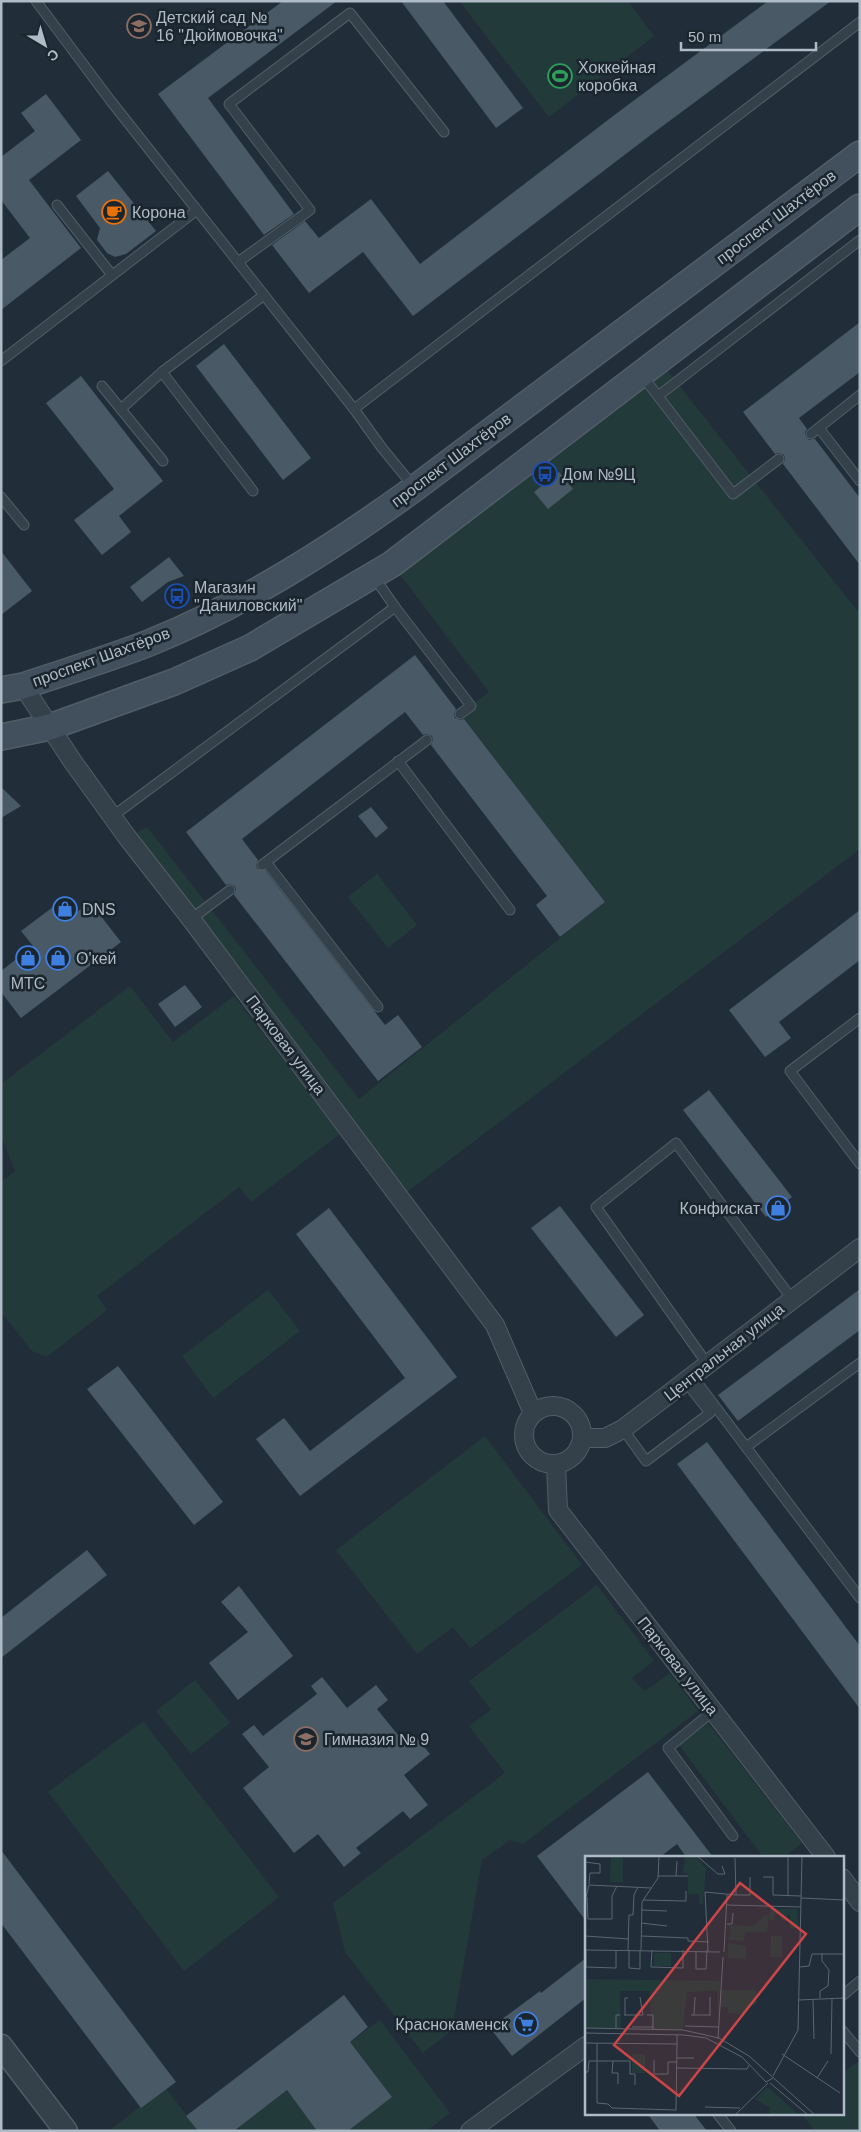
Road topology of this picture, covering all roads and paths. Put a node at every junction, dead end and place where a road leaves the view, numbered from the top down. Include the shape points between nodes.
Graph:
1 (36, 1) edge
2 (860, 22) edge
3 (444, 132) dead end
4 (860, 154) edge
5 (56, 205) dead end
6 (860, 207) edge
7 (197, 210) junction
8 (860, 240) edge
9 (238, 262) junction
10 (112, 275) junction
11 (264, 294) junction
12 (1, 361) edge
13 (162, 372) junction
14 (641, 374) junction
15 (102, 386) dead end
16 (860, 395) edge
17 (658, 396) junction
18 (121, 409) junction
19 (354, 409) junction
20 (819, 428) junction
21 (810, 434) dead end
22 (779, 459) dead end
23 (163, 461) dead end
24 (860, 480) edge
25 (415, 488) junction
26 (253, 491) dead end
27 (1, 497) edge
28 (24, 525) dead end
29 (373, 576) junction
30 (395, 607) junction
31 (12, 688) edge
32 (460, 714) dead end
33 (50, 727) junction
34 (1, 737) edge
35 (427, 740) dead end
36 (398, 762) junction
37 (113, 816) junction
38 (230, 890) dead end
39 (510, 910) dead end
40 (191, 919) junction
41 (378, 1006) dead end
42 (860, 1018) edge
43 (860, 1164) edge
44 (860, 1248) edge
45 (792, 1299) junction
46 (860, 1363) edge
47 (708, 1365) junction
48 (689, 1379) junction
49 (533, 1413) junction
50 (622, 1429) junction
51 (582, 1438) junction
52 (746, 1447) junction
53 (556, 1464) junction
54 (860, 1598) edge
55 (713, 1711) junction
56 (733, 1836) dead end
57 (825, 1856) edge
58 (844, 1881) edge
59 (860, 1902) edge
60 (860, 1982) edge
61 (844, 1994) edge
62 (844, 2032) edge
63 (1, 2046) edge
64 (585, 2047) edge
65 (860, 2052) edge
66 (718, 2114) edge
67 (66, 2131) edge
68 (470, 2131) edge
69 (730, 2131) edge

1 - 7 lane
2 - 19 lane
3 - 9 lane via 350,13 229,104 310,210
4 - 25 main road, проспект Шахтёров
5 - 10 lane
6 - 14 main road
7 - 9 lane
7 - 10 lane
8 - 17 lane
9 - 11 lane
10 - 12 lane
11 - 13 lane
11 - 19 lane
13 - 18 lane
13 - 26 lane
14 - 17 lane
14 - 29 main road
15 - 18 lane
16 - 20 lane
17 - 22 lane via 733,494
18 - 23 lane
19 - 25 lane
20 - 21 lane
20 - 24 lane
25 - 31 main road, проспект Шахтёров via 339,541 225,607 150,642
27 - 28 lane
29 - 30 lane
29 - 33 main road via 250,648 174,682
30 - 32 lane via 471,706
30 - 37 lane
31 - 33 street, Парковая улица
33 - 34 main road
33 - 37 street, Парковая улица
35 - 36 lane
36 - 39 lane
36 - 41 lane via 264,863
37 - 40 street, Парковая улица
38 - 40 lane
40 - 49 street, Парковая улица via 495,1325
42 - 43 lane via 790,1071
44 - 45 street, Центральная улица
45 - 47 street, Центральная улица
45 - 47 lane via 676,1143 596,1207
46 - 52 lane
47 - 48 street, Центральная улица
48 - 50 street, Центральная улица
48 - 50 lane via 710,1413 646,1461
48 - 52 lane
49 - 51 street via 551,1406 567,1409 578,1421
49 - 53 street via 524,1430 528,1451 545,1464
50 - 51 street, Центральная улица via 605,1438
51 - 53 street via 574,1456
52 - 54 lane
53 - 55 street, Парковая улица via 558,1510
55 - 56 lane via 668,1748
55 - 57 street, Парковая улица
58 - 59 street
60 - 61 lane
62 - 65 lane
63 - 67 street
64 - 68 street
66 - 69 lane

